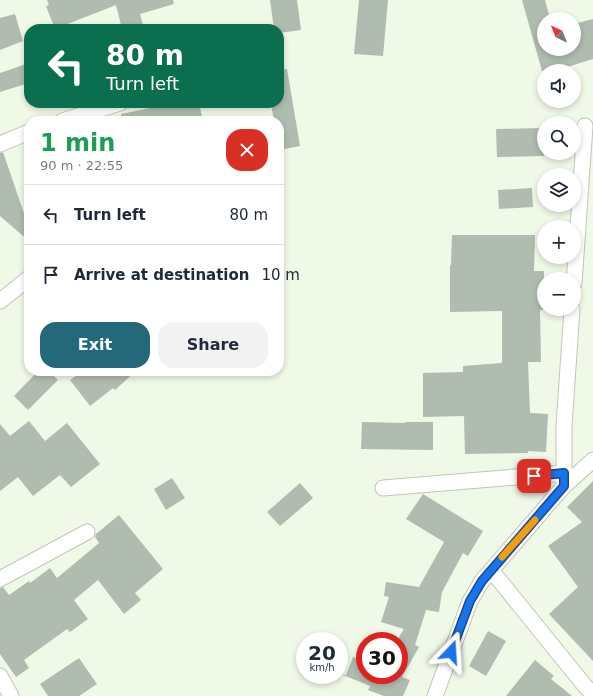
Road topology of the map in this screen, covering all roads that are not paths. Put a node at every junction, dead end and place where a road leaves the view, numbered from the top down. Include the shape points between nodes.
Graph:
1 (104, 108) edge
2 (78, 116) edge
3 (585, 126) dead end
4 (24, 134) edge
5 (0, 144) edge
6 (575, 272) edge
7 (24, 282) edge
8 (0, 301) edge
9 (572, 316) edge
10 (593, 460) edge
11 (564, 480) junction
12 (383, 488) dead end
13 (87, 532) dead end
14 (491, 570) junction
15 (0, 579) edge
16 (0, 676) edge
17 (593, 694) edge
18 (11, 696) edge
19 (435, 696) edge

1 - 2 street
3 - 6 street
4 - 5 street
7 - 8 street
9 - 11 street via 564,426
10 - 11 street
11 - 12 street
11 - 14 street
13 - 15 street
14 - 17 street
14 - 19 street via 470,601
16 - 18 street

